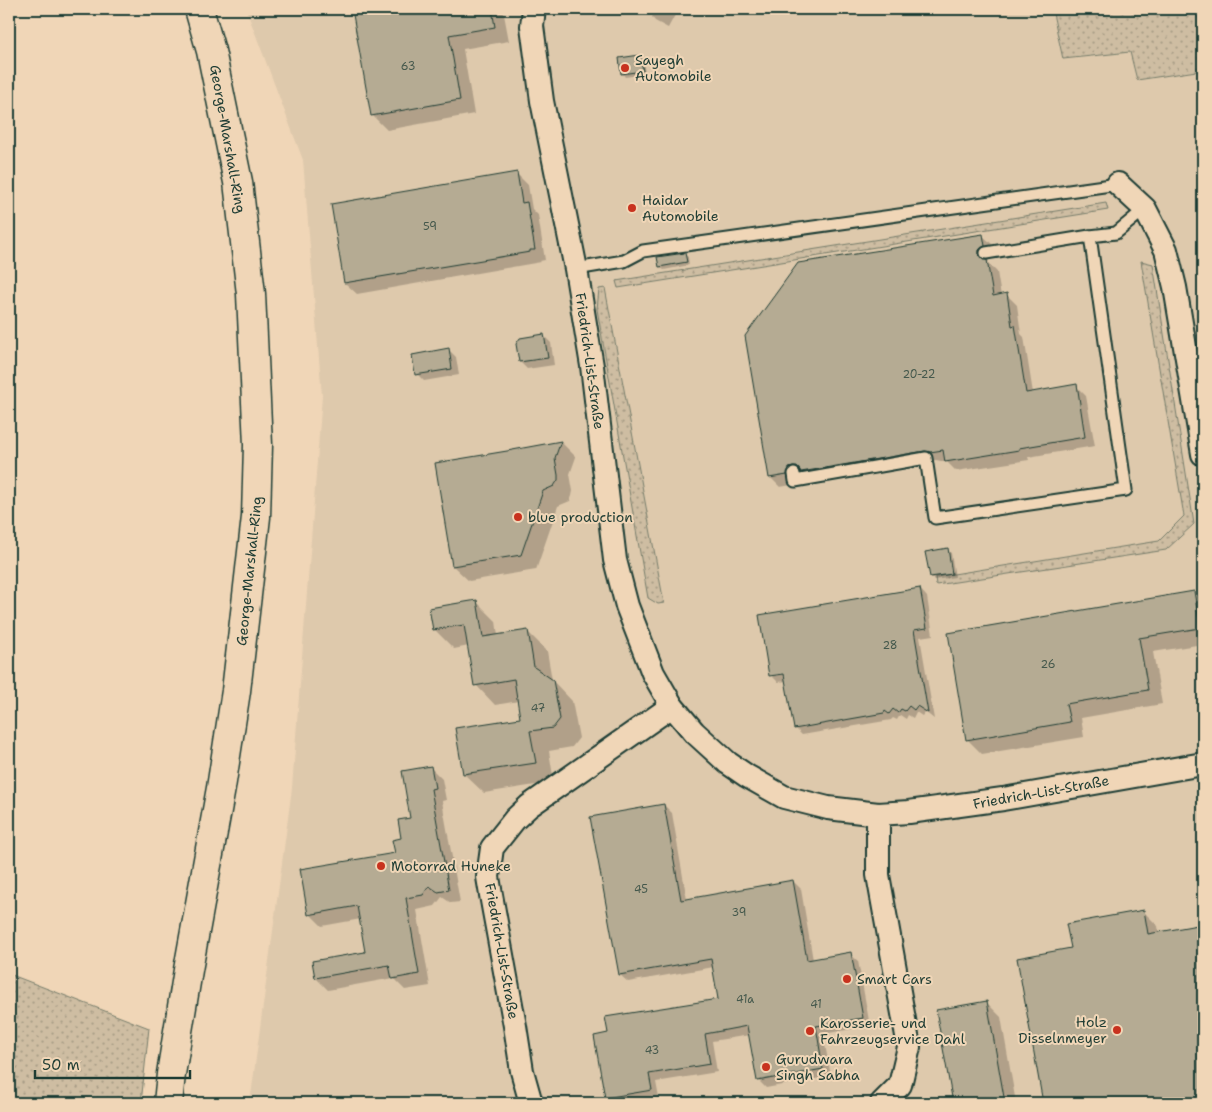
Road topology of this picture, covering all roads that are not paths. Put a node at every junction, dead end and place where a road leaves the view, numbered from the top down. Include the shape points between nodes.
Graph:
1 (199, 9) edge
2 (534, 9) edge
3 (1118, 184) joint
4 (1145, 209) junction
5 (1090, 236) junction
6 (986, 254) dead end
7 (576, 269) junction
8 (1203, 454) edge
9 (794, 474) dead end
10 (672, 706) junction
11 (1203, 764) edge
12 (878, 814) junction
13 (168, 1103) edge
14 (531, 1103) edge
15 (882, 1103) edge

1 - 13 main road, George-Marshall-Ring via 211,50 239,191 251,294 258,445 256,517 236,691
2 - 7 street, Friedrich-List-Straße via 532,26 542,101
3 - 4 street
3 - 7 lane via 643,251 624,262
4 - 5 lane via 1116,233
4 - 8 street via 1166,250 1175,287
5 - 6 lane
5 - 9 lane via 1126,490 935,518 926,458 794,481
7 - 10 street, Friedrich-List-Straße via 592,366 615,560 641,645
10 - 12 street, Friedrich-List-Straße via 728,764 784,797 828,808
10 - 14 street, Friedrich-List-Straße via 529,806 492,848 488,877 522,1071
11 - 12 street, Friedrich-List-Straße via 994,800
12 - 15 street via 878,875 909,1047 900,1085

